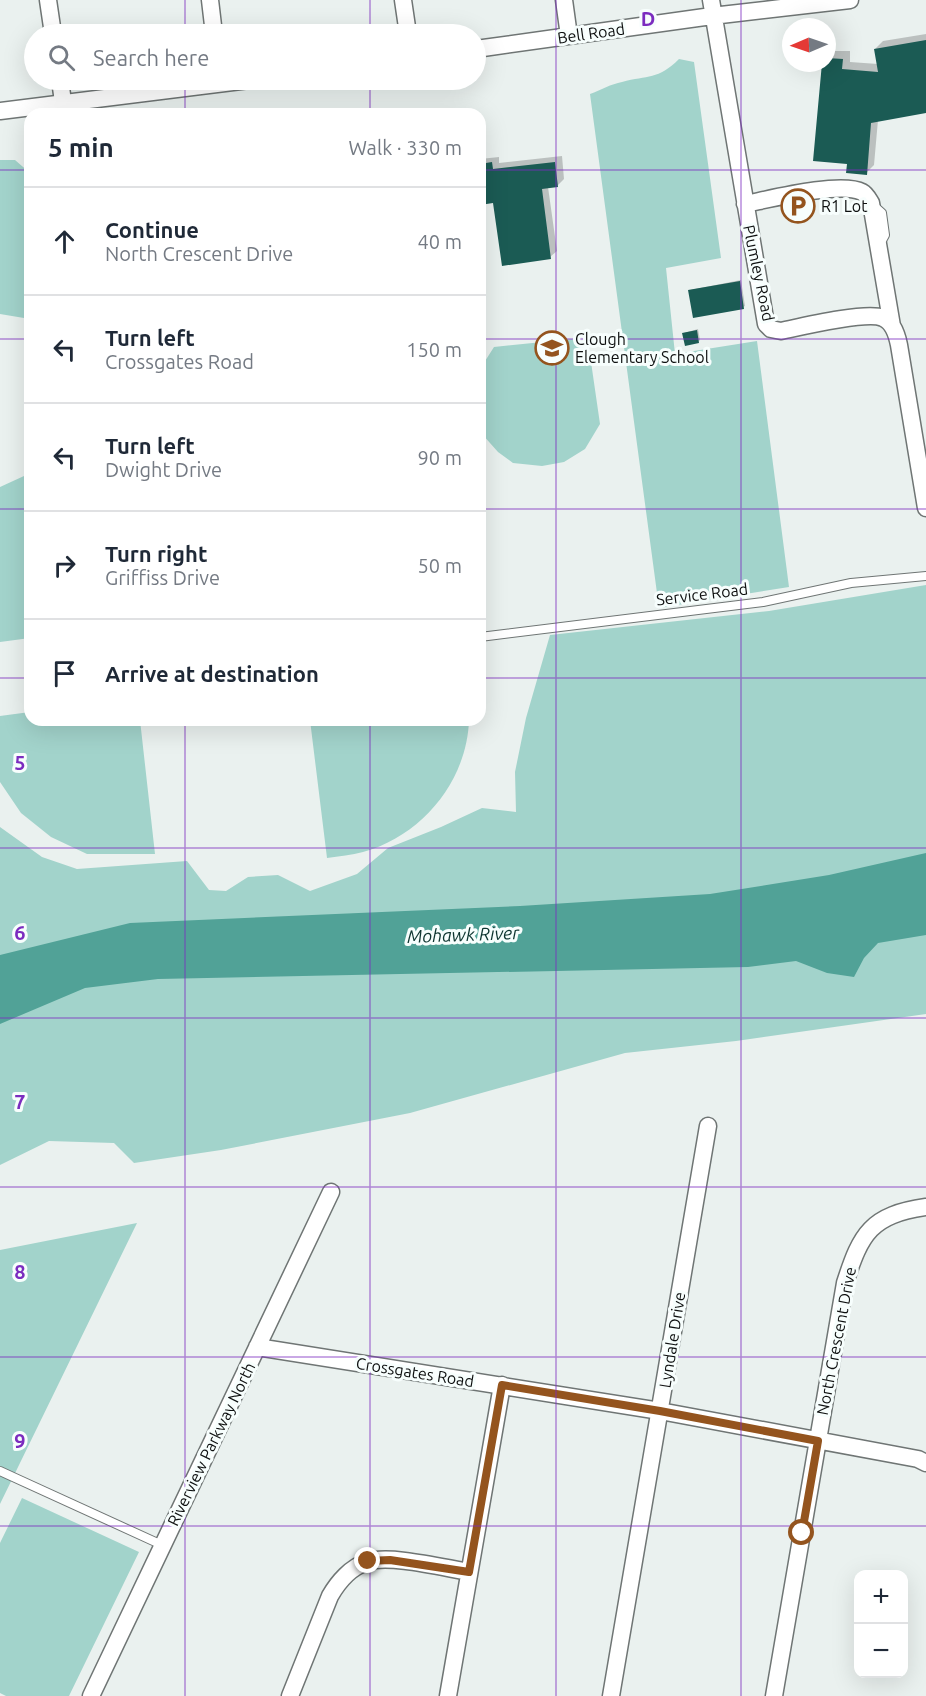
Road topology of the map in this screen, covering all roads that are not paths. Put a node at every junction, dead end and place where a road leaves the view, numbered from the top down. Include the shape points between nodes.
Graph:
1 (48, 0) edge
2 (210, 0) edge
3 (403, 0) edge
4 (564, 0) edge
5 (850, 0) edge
6 (712, 8) edge
7 (52, 24) edge
8 (213, 24) edge
9 (407, 24) edge
10 (569, 36) junction
11 (486, 48) edge
12 (61, 90) edge
13 (153, 90) edge
14 (63, 102) junction
15 (0, 111) edge
16 (745, 204) junction
17 (892, 326) junction
18 (926, 507) edge
19 (926, 576) edge
20 (486, 636) edge
21 (708, 1126) dead end
22 (330, 1192) dead end
23 (926, 1207) edge
24 (257, 1347) junction
25 (502, 1385) junction
26 (660, 1411) junction
27 (818, 1441) junction
28 (926, 1463) edge
29 (0, 1471) edge
30 (162, 1545) junction
31 (469, 1572) junction
32 (91, 1696) edge
33 (290, 1696) edge
34 (448, 1696) edge
35 (611, 1696) edge
36 (774, 1696) edge

1 - 7 street
2 - 8 street
3 - 9 street
4 - 10 street
5 - 6 street, Bell Road
6 - 10 street, Bell Road
6 - 16 street, Plumley Road
10 - 11 street, Bell Road
12 - 14 street
13 - 14 street
14 - 15 street
16 - 17 street, Plumley Road via 768,327 781,332 869,316 882,318
16 - 17 street via 837,188 862,192 871,202
17 - 18 street via 899,345
19 - 20 lane, Service Road via 851,583 763,602
21 - 26 street, Lyndale Drive
22 - 24 street, Riverview Parkway North
23 - 27 street, North Crescent Drive via 876,1223 855,1250 845,1283
24 - 25 street, Crossgates Road
24 - 30 street, Riverview Parkway North
25 - 26 street, Crossgates Road
25 - 31 street
26 - 27 street, Crossgates Road
26 - 35 street, Lyndale Drive
27 - 28 street, Crossgates Road
27 - 36 street, North Crescent Drive
29 - 30 lane
30 - 32 street, Riverview Parkway North
31 - 33 street via 390,1560 368,1561 354,1568 330,1596
31 - 34 street

